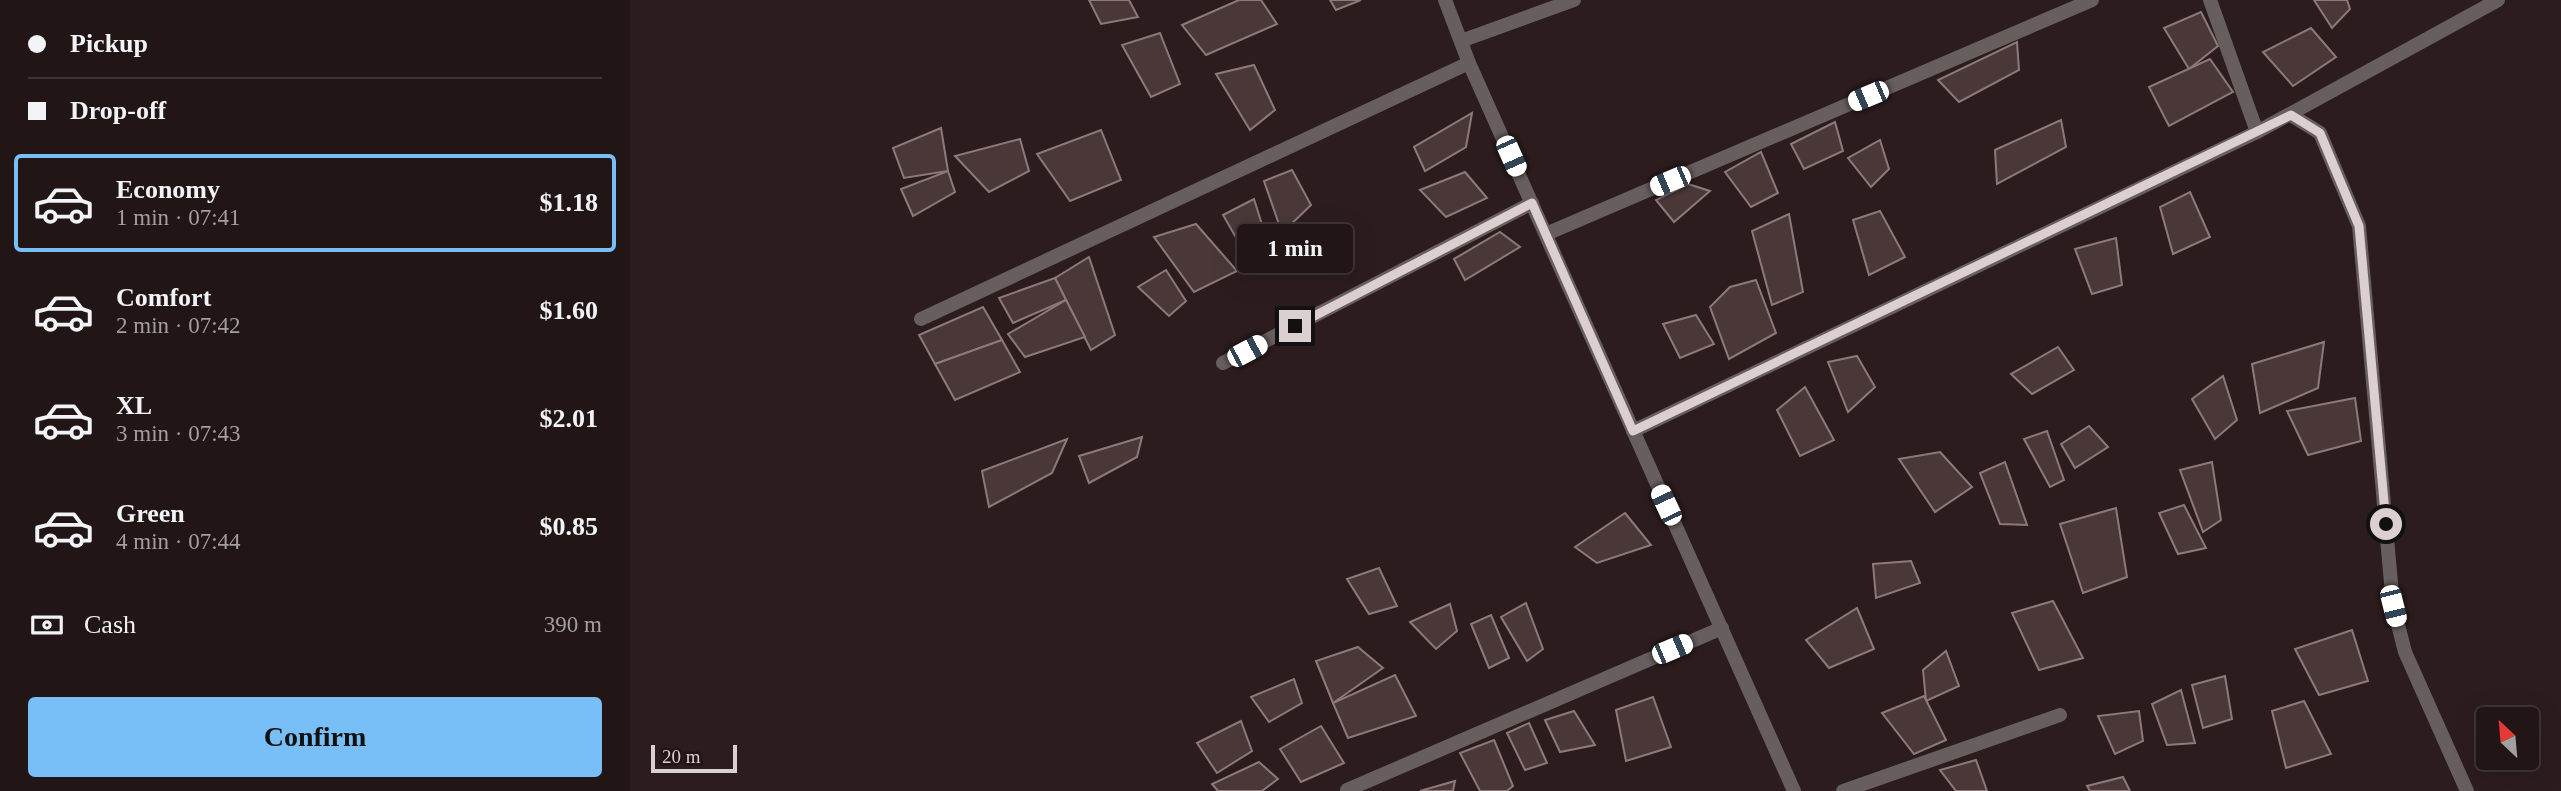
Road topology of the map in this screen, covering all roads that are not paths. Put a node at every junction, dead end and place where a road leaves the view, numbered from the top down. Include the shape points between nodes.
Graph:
1 (1444, 0) edge
2 (1574, 0) edge
3 (2092, 0) edge
4 (2210, 0) edge
5 (2498, 0) edge
6 (1461, 41) junction
7 (1469, 63) junction
8 (2291, 115) junction
9 (2257, 132) junction
10 (1532, 203) junction
11 (1546, 234) junction
12 (921, 319) dead end
13 (1223, 363) dead end
14 (1633, 431) junction
15 (1722, 628) junction
16 (2060, 715) dead end
17 (1347, 790) edge
18 (1794, 791) edge
19 (1843, 791) edge
20 (2467, 791) edge

1 - 6 street
2 - 6 street
3 - 11 street
4 - 9 street
5 - 8 street
6 - 7 street
7 - 10 street
7 - 12 street
8 - 9 street
8 - 20 street via 2320,133 2359,226 2393,606 2405,652
9 - 14 street
10 - 11 street
10 - 13 street
11 - 14 street
14 - 15 street
15 - 17 street
15 - 18 street
16 - 19 street

